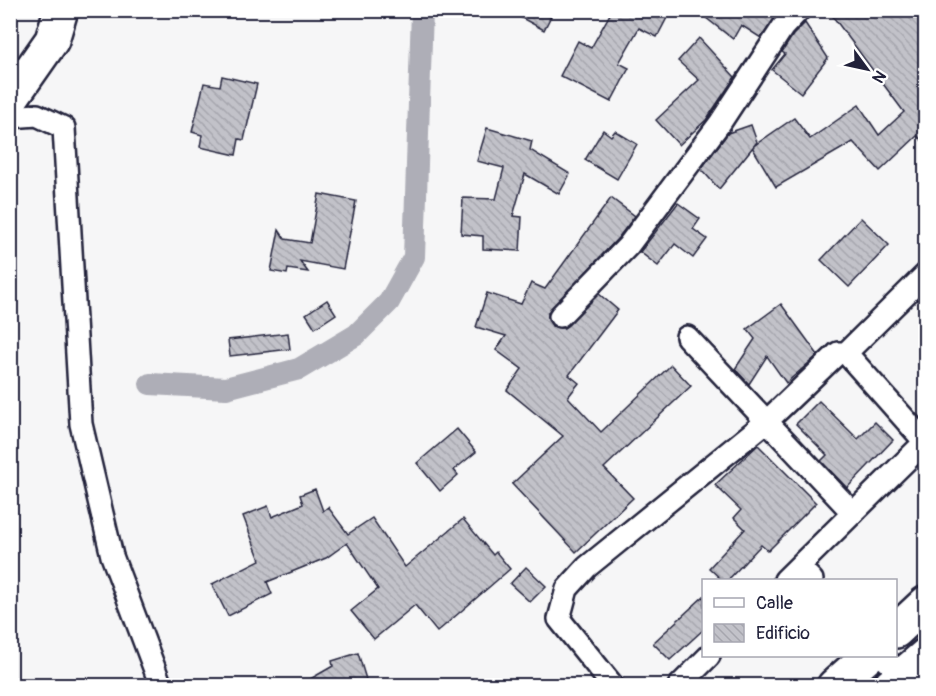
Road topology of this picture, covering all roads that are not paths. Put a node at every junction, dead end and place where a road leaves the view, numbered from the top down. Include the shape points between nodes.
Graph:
1 (61, 10) edge
2 (799, 10) edge
3 (10, 100) edge
4 (10, 117) edge
5 (926, 274) edge
6 (560, 316) dead end
7 (687, 337) dead end
8 (846, 353) junction
9 (766, 422) junction
10 (925, 442) edge
11 (854, 513) junction
12 (799, 576) edge
13 (926, 603) edge
14 (897, 630) edge
15 (708, 657) edge
16 (867, 657) edge
17 (161, 686) edge
18 (613, 686) edge
19 (679, 686) edge
20 (834, 686) edge

1 - 3 main road via 52,40
2 - 6 street via 628,246
4 - 17 street via 37,115 64,128 81,424 112,556
5 - 8 street
7 - 9 street
8 - 9 street via 838,353
8 - 10 street
9 - 11 street
9 - 18 street via 587,567 567,589 559,619
10 - 11 street
11 - 12 street
13 - 14 main road
15 - 19 street
16 - 20 main road

